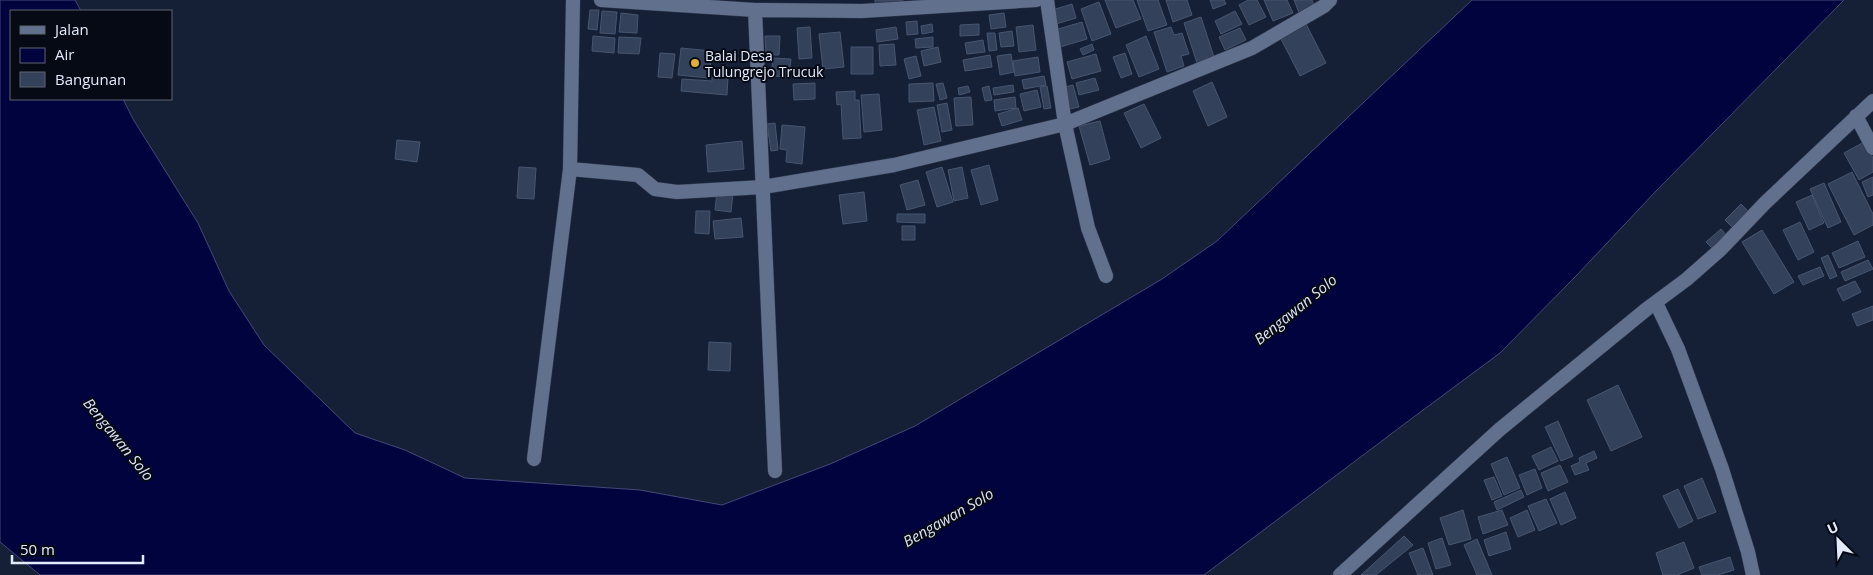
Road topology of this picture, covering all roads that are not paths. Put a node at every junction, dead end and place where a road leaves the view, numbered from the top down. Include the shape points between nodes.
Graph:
1 (573, 0) edge
2 (601, 0) edge
3 (1036, 0) edge
4 (1046, 0) edge
5 (1330, 0) edge
6 (736, 4) edge
7 (862, 5) edge
8 (755, 10) junction
9 (1873, 101) edge
10 (1856, 116) junction
11 (1065, 124) junction
12 (1873, 148) edge
13 (570, 169) junction
14 (763, 187) junction
15 (1106, 276) dead end
16 (1656, 302) junction
17 (534, 459) dead end
18 (775, 471) dead end
19 (1340, 575) edge
20 (1753, 575) edge

1 - 13 street
2 - 6 street
3 - 7 street
4 - 11 street
5 - 11 street via 1252,48
6 - 8 street
7 - 8 street
8 - 14 street
9 - 10 street
10 - 12 street
10 - 16 street via 1721,249
11 - 14 street via 894,165
11 - 15 street via 1088,228
13 - 14 street via 638,175 655,189 665,191
13 - 17 street
14 - 18 street
16 - 19 street via 1499,430
16 - 20 street via 1678,348 1722,469

